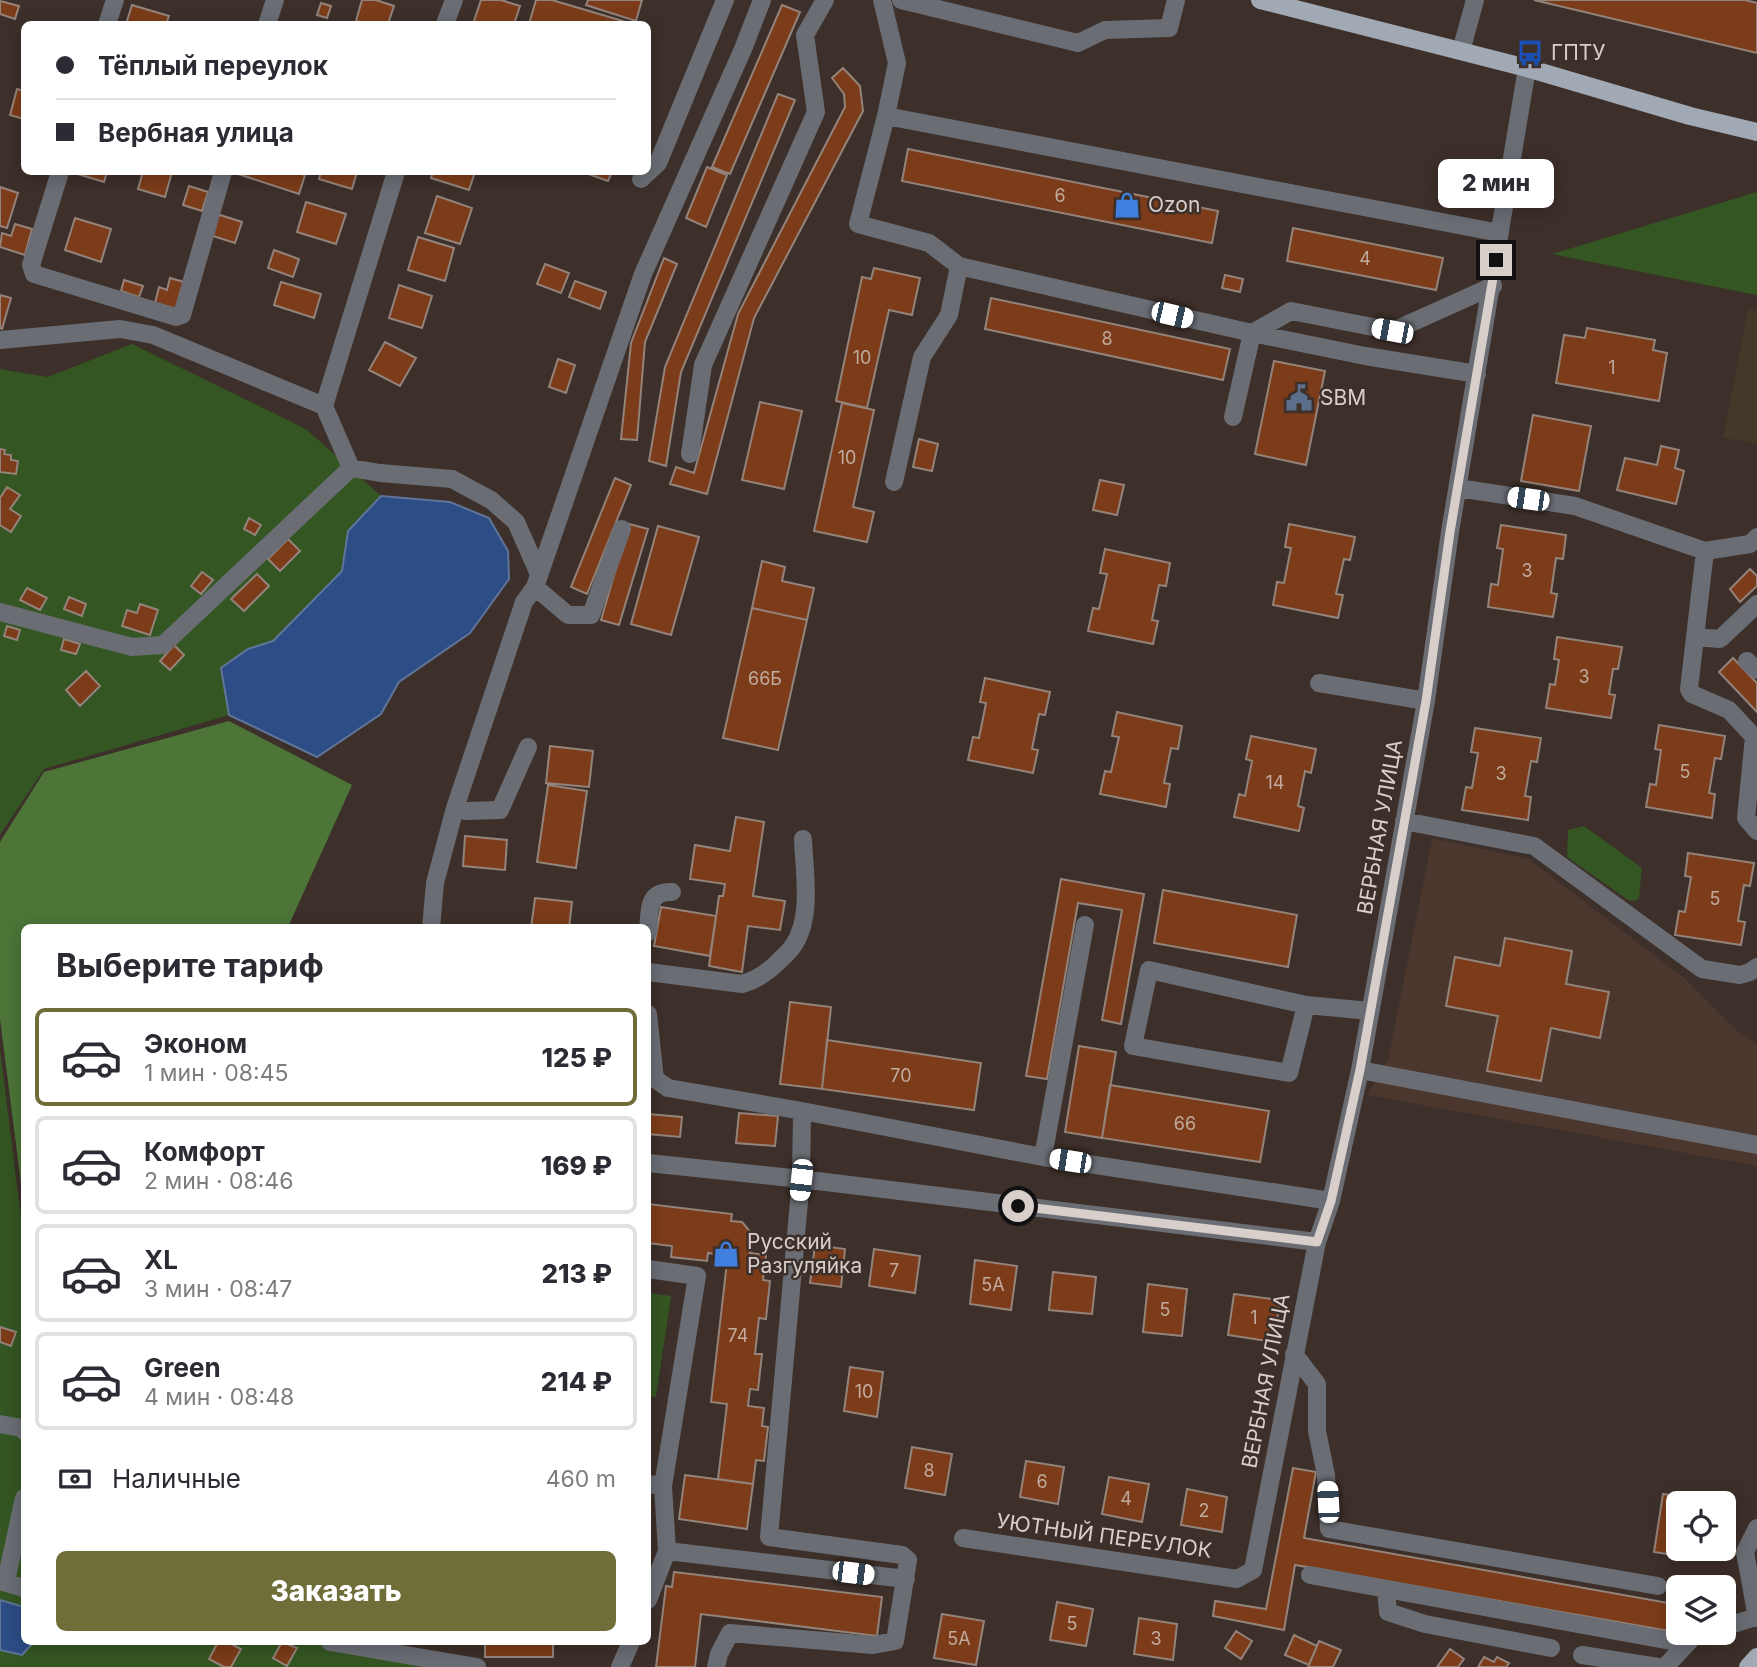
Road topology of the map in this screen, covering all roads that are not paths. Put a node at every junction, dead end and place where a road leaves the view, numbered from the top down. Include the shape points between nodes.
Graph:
1 (115, 0) edge
2 (275, 0) edge
3 (454, 0) edge
4 (725, 0) edge
5 (762, 0) edge
6 (825, 0) edge
7 (882, 0) edge
8 (901, 0) edge
9 (1176, 0) edge
10 (1260, 0) edge
11 (1475, 0) edge
12 (108, 21) edge
13 (268, 21) edge
14 (446, 21) edge
15 (1461, 51) junction
16 (1527, 68) junction
17 (886, 116) junction
18 (1757, 132) edge
19 (651, 170) edge
20 (59, 175) edge
21 (222, 175) edge
22 (395, 175) edge
23 (645, 175) edge
24 (641, 179) dead end
25 (1500, 233) junction
26 (959, 266) junction
27 (1493, 286) junction
28 (1252, 333) junction
29 (0, 340) edge
30 (1477, 374) junction
31 (324, 406) junction
32 (1233, 417) dead end
33 (690, 454) dead end
34 (351, 468) junction
35 (894, 482) dead end
36 (1458, 488) junction
37 (622, 529) dead end
38 (1757, 537) edge
39 (1705, 551) junction
40 (537, 581) junction
41 (1757, 604) edge
42 (0, 612) edge
43 (1695, 637) junction
44 (1319, 683) dead end
45 (1426, 701) junction
46 (528, 747) dead end
47 (455, 808) junction
48 (1404, 821) junction
49 (1757, 831) edge
50 (803, 839) dead end
51 (672, 892) dead end
52 (431, 924) edge
53 (649, 924) edge
54 (1085, 925) dead end
55 (1757, 967) edge
56 (651, 972) edge
57 (1306, 1005) junction
58 (1370, 1011) junction
59 (651, 1042) edge
60 (1360, 1070) junction
61 (802, 1111) junction
62 (1757, 1145) edge
63 (1043, 1157) junction
64 (651, 1163) edge
65 (801, 1180) junction
66 (1331, 1201) junction
67 (1317, 1242) junction
68 (651, 1269) edge
69 (1294, 1354) junction
70 (0, 1424) edge
71 (21, 1428) edge
72 (655, 1485) edge
73 (21, 1510) edge
74 (1757, 1528) edge
75 (963, 1538) dead end
76 (667, 1551) junction
77 (1310, 1575) dead end
78 (906, 1579) junction
79 (1237, 1579) joint
80 (3, 1581) edge
81 (1658, 1586) dead end
82 (21, 1587) edge
83 (1386, 1589) junction
84 (651, 1592) edge
85 (1757, 1618) edge
86 (1736, 1624) edge
87 (1666, 1640) edge
88 (348, 1645) edge
89 (630, 1645) edge
90 (1688, 1645) edge
91 (1551, 1647) dead end
92 (1582, 1655) dead end
93 (1757, 1657) edge
94 (477, 1667) edge
95 (621, 1667) edge
96 (716, 1667) edge
97 (1658, 1667) edge
98 (1665, 1667) edge
99 (1748, 1667) edge

1 - 12 street
2 - 13 street
3 - 14 street
4 - 19 street via 658,163
5 - 40 street via 643,274
6 - 33 street via 805,35 816,112 703,365
7 - 17 street via 897,63
8 - 9 street via 1078,43 1105,30 1169,27
10 - 15 main road
11 - 15 street
15 - 16 main road
16 - 18 main road
16 - 25 street, ВЕРБНАЯ УЛИЦА
17 - 25 street
17 - 26 street via 859,224 929,243
20 - 21 street via 31,265 34,274 176,317 182,315
22 - 31 street
23 - 24 street
25 - 27 street, ВЕРБНАЯ УЛИЦА
26 - 28 street
26 - 35 street via 949,315 922,356
27 - 28 street via 1392,331 1291,311
27 - 30 street, ВЕРБНАЯ УЛИЦА
28 - 30 street
28 - 32 street
29 - 31 street via 120,330 153,335
30 - 36 street, ВЕРБНАЯ УЛИЦА
31 - 34 street
34 - 40 street via 452,479 491,500 516,522
34 - 42 street via 163,645 132,647
36 - 39 street via 1575,506
36 - 45 street, ВЕРБНАЯ УЛИЦА
37 - 40 street via 591,615 568,615
38 - 39 street via 1749,544
39 - 43 street
40 - 47 street via 524,602
41 - 43 street via 1720,639
43 - 49 street via 1689,690 1729,710 1754,737 1746,818
44 - 45 street
45 - 48 street, ВЕРБНАЯ УЛИЦА
46 - 47 street via 499,810
47 - 52 street via 435,883
48 - 55 street via 1534,846 1702,969 1740,975
48 - 58 street, ВЕРБНАЯ УЛИЦА
50 - 56 street via 805,908 800,930 794,945 768,972 742,984
51 - 53 street via 655,895
54 - 63 street
57 - 57 street via 1149,970 1133,1046 1289,1073
57 - 58 street
58 - 60 street, ВЕРБНАЯ УЛИЦА
59 - 61 street via 655,1079 668,1088
60 - 62 street
60 - 66 street, ВЕРБНАЯ УЛИЦА
61 - 63 street
61 - 65 street
63 - 66 street
64 - 65 street
65 - 67 street
65 - 78 street via 769,1537 902,1555 908,1560
66 - 67 street, ВЕРБНАЯ УЛИЦА
67 - 69 street, ВЕРБНАЯ УЛИЦА
68 - 72 street via 697,1276
69 - 79 street, ВЕРБНАЯ УЛИЦА via 1253,1570
69 - 81 street via 1317,1384 1317,1431 1326,1475 1329,1529
70 - 71 street
72 - 76 street
73 - 80 street
74 - 85 street via 1745,1552
75 - 79 street, УЮТНЫЙ ПЕРЕУЛОК
76 - 78 street
76 - 84 street
77 - 83 street
78 - 96 street via 895,1641 873,1645 730,1633
80 - 82 street
83 - 87 street
83 - 91 street via 1388,1612 1425,1624
85 - 86 street
88 - 94 street
89 - 95 street
90 - 98 street
92 - 97 street
93 - 99 main road

